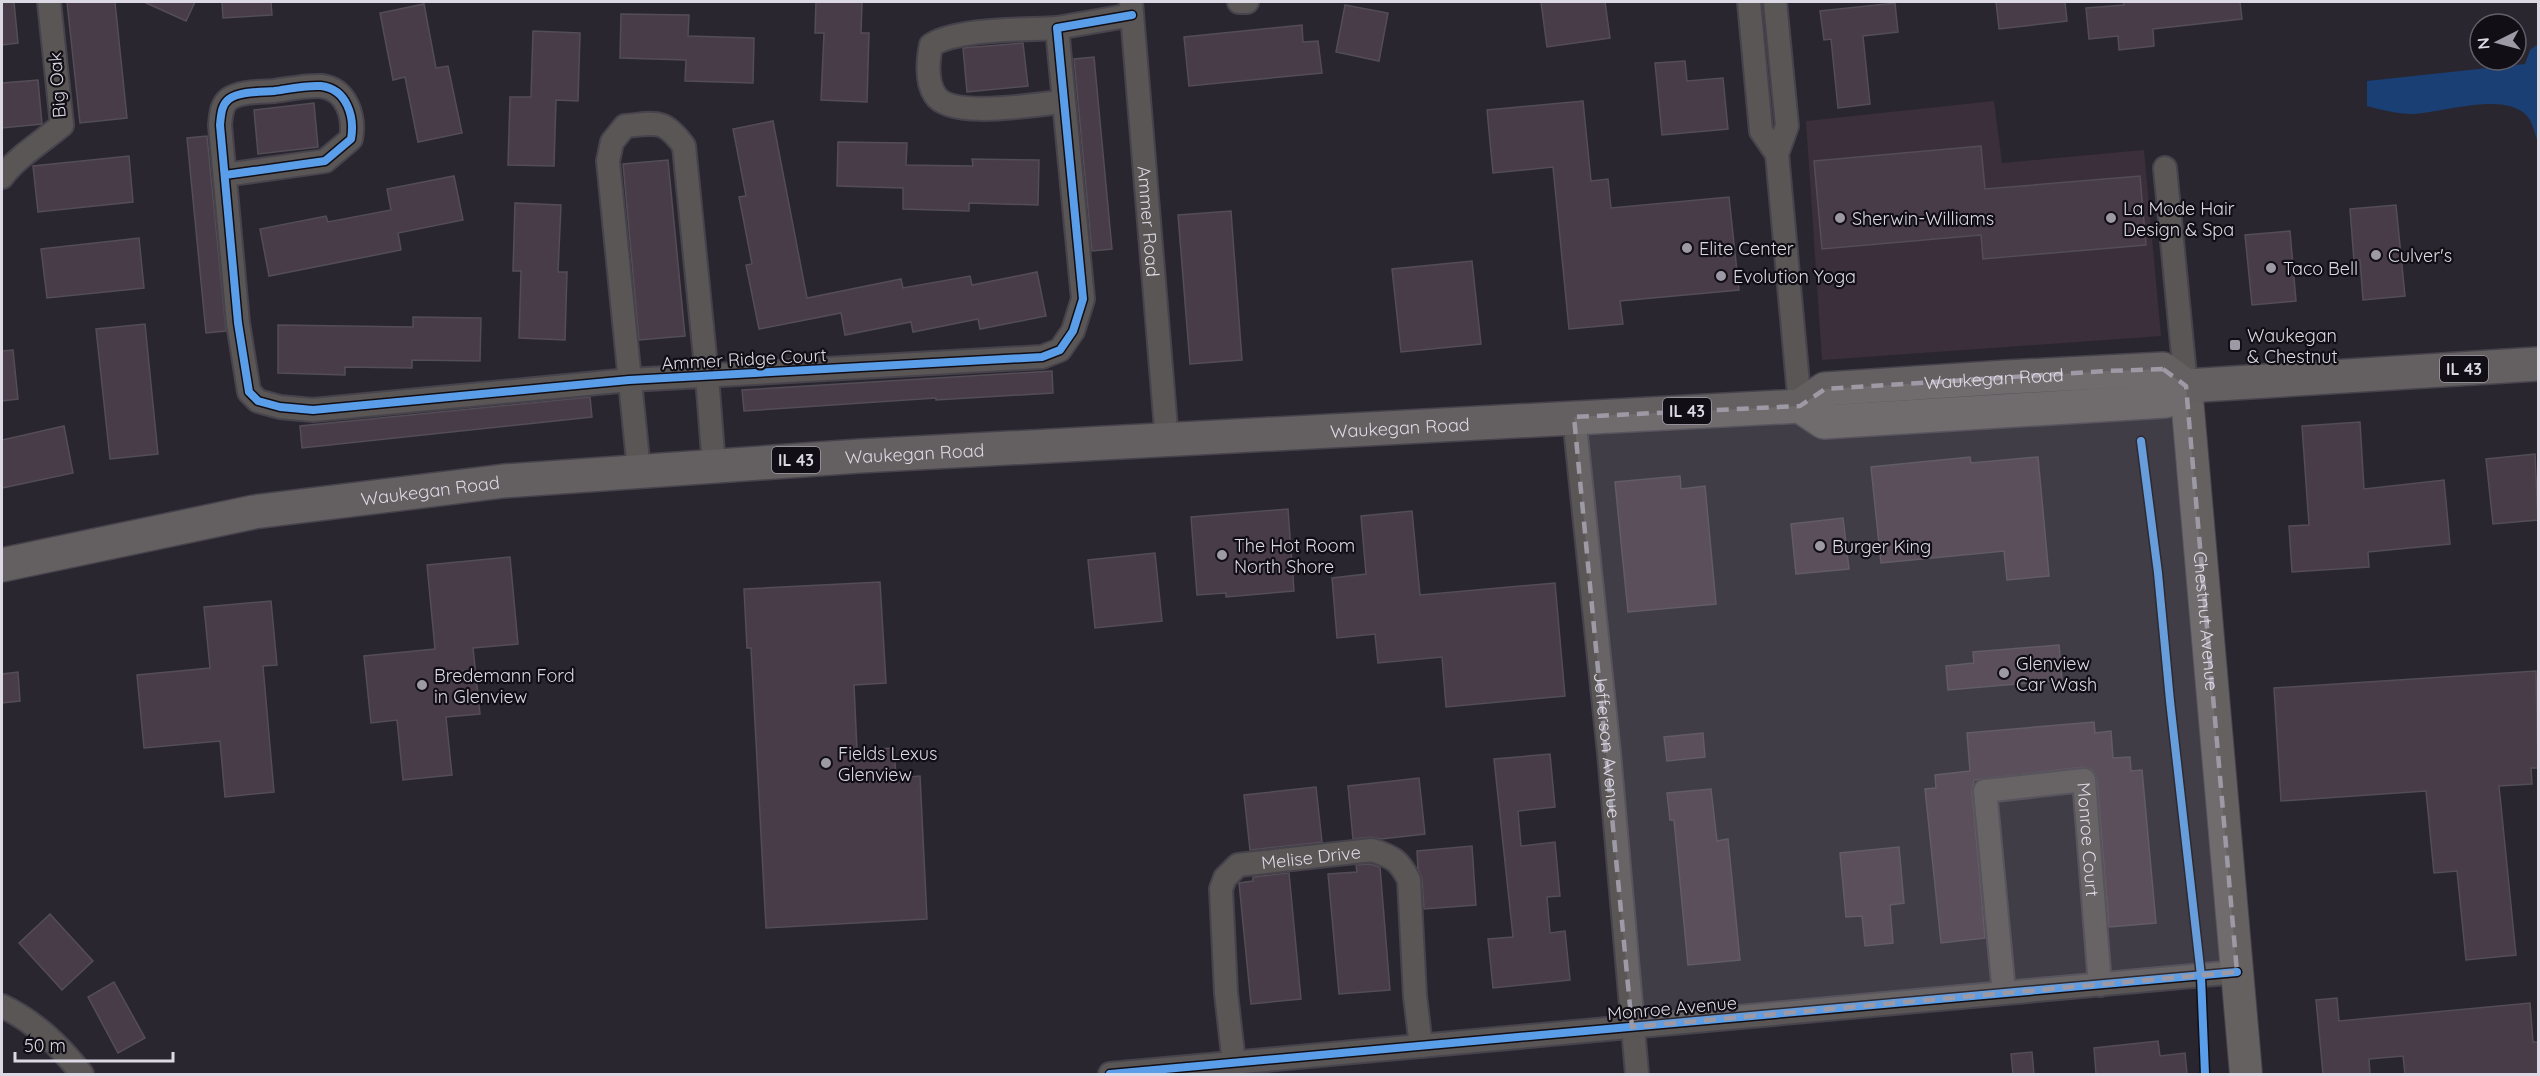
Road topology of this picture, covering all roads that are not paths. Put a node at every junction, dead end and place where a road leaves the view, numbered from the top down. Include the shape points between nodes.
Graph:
1 (49, 2) edge
2 (1239, 2) edge
3 (1247, 2) edge
4 (1749, 2) edge
5 (1775, 2) edge
6 (1131, 8) edge
7 (1057, 28) junction
8 (1062, 102) junction
9 (1777, 154) junction
10 (2165, 168) dead end
11 (225, 174) junction
12 (2, 177) edge
13 (2538, 364) edge
14 (707, 377) junction
15 (629, 380) junction
16 (2186, 386) junction
17 (1800, 406) junction
18 (1574, 417) junction
19 (1167, 441) junction
20 (714, 466) junction
21 (639, 471) junction
22 (2, 565) edge
23 (2237, 972) junction
24 (2100, 984) junction
25 (2004, 993) junction
26 (2, 1006) edge
27 (1632, 1027) junction
28 (1421, 1046) junction
29 (1234, 1063) junction
30 (1287, 1066) edge
31 (82, 1074) edge
32 (1110, 1074) edge
33 (1637, 1074) edge
34 (2246, 1074) edge

1 - 12 street, Big Oak via 62,125 14,161
2 - 3 street
4 - 9 street via 1761,131
5 - 9 street via 1787,126
6 - 7 street
6 - 19 street, Ammer Road
7 - 8 street, Ammer Ridge Court
7 - 8 street via 943,38 931,45 928,59 936,97 948,104 969,110
8 - 14 street, Ammer Ridge Court via 1083,299 1072,331 1060,350 1042,357
9 - 17 street
10 - 16 street, Chestnut Avenue
11 - 11 street, Ammer Ridge Court via 220,124 229,99 250,93 322,86 341,94 351,114 351,139 325,161
11 - 15 street, Ammer Ridge Court via 238,323 249,392 258,401 313,410
13 - 16 main road, IL 43
14 - 15 street, Ammer Ridge Court
14 - 15 street, Ammer Ridge Court via 684,146 670,129 660,124 641,124 625,126 612,142 608,161
14 - 20 street, Ammer Ridge Court
15 - 21 street, Ammer Ridge Court
16 - 17 main road, Waukegan Road via 2163,369 2107,371 1825,389
16 - 23 street, Chestnut Avenue
17 - 18 main road, Waukegan Road / IL 43
18 - 19 main road, Waukegan Road / IL 43
18 - 27 street, Jefferson Avenue
19 - 20 main road, Waukegan Road / IL 43
20 - 21 main road, Waukegan Road / IL 43
21 - 22 main road, Waukegan Road / IL 43 via 504,482 254,512
23 - 24 street, Monroe Avenue
23 - 34 street, Chestnut Avenue
24 - 25 street, Monroe Avenue
24 - 25 street, Monroe Court via 2084,780 1985,791
25 - 27 street, Monroe Avenue
26 - 31 street via 23,1016 51,1039
27 - 28 street, Monroe Avenue
27 - 33 street, Jefferson Avenue
28 - 29 street, Melise Drive via 1409,880 1391,856 1371,850 1239,865 1225,878 1221,909
28 - 30 street, Monroe Avenue
29 - 30 street, Monroe Avenue
29 - 32 street, Monroe Avenue

